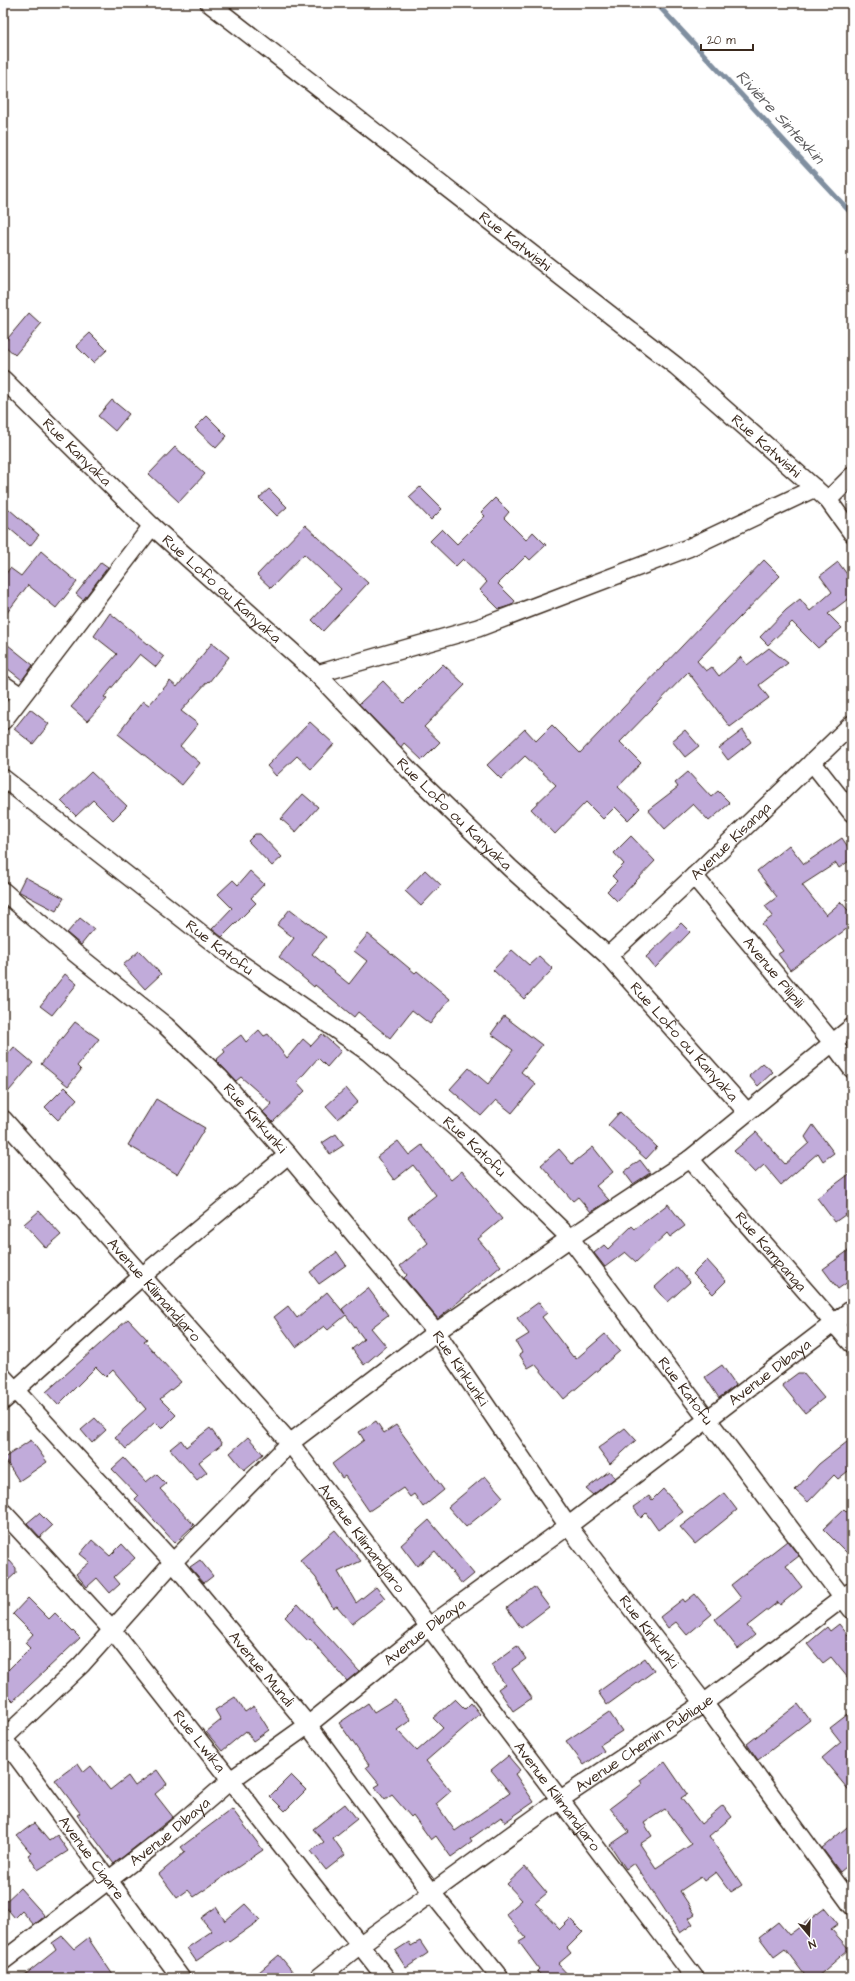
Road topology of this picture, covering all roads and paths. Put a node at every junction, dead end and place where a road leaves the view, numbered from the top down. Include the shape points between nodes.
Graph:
1 (209, 3) edge
2 (3, 379) edge
3 (852, 476) edge
4 (815, 488) junction
5 (828, 500) junction
6 (152, 526) junction
7 (852, 533) edge
8 (318, 674) junction
9 (3, 684) edge
10 (21, 696) junction
11 (3, 721) edge
12 (852, 724) edge
13 (812, 762) junction
14 (3, 778) edge
15 (852, 814) edge
16 (694, 876) junction
17 (3, 891) edge
18 (608, 956) junction
19 (852, 1027) edge
20 (832, 1042) junction
21 (852, 1069) edge
22 (747, 1112) junction
23 (3, 1119) edge
24 (288, 1155) junction
25 (690, 1159) junction
26 (570, 1238) junction
27 (141, 1277) junction
28 (852, 1309) edge
29 (833, 1324) junction
30 (436, 1332) junction
31 (852, 1344) edge
32 (7, 1389) edge
33 (708, 1419) junction
34 (290, 1444) junction
35 (3, 1512) edge
36 (568, 1526) junction
37 (173, 1562) junction
38 (849, 1599) edge
39 (430, 1626) junction
40 (112, 1630) junction
41 (704, 1703) junction
42 (308, 1725) junction
43 (3, 1738) edge
44 (231, 1780) junction
45 (561, 1799) junction
46 (109, 1880) junction
47 (432, 1893) junction
48 (852, 1906) edge
49 (361, 1944) junction
50 (3, 1961) edge
51 (181, 1978) edge
52 (318, 1978) edge
53 (386, 1978) edge
54 (500, 1978) edge
55 (695, 1978) edge

1 - 4 street, Rue Katwishi via 676,366
2 - 6 street, Rue Kanyaka
3 - 5 street
4 - 5 street, Rue Katwishi
4 - 8 street via 688,548 478,628
5 - 7 street, Rue Katwishi
6 - 8 street, Rue Lofo ou Kanyaka
6 - 10 street
8 - 18 street, Rue Lofo ou Kanyaka via 410,771 510,868
9 - 10 street
10 - 11 street
12 - 13 street, Avenue Kisanga
13 - 15 street
13 - 16 street, Avenue Kisanga
14 - 26 street, Rue Katofu via 230,956 368,1052 465,1136
16 - 18 street, Avenue Kisanga
16 - 20 street, Avenue Pilipili
17 - 24 street, Rue Kinkunki via 166,1026 219,1077
18 - 22 street, Rue Lofo ou Kanyaka
19 - 20 street
20 - 21 street, Avenue Pilipili
20 - 22 street
22 - 25 street
23 - 27 street, Avenue Kilimandjaro
24 - 27 street
24 - 30 street, Rue Kinkunki
25 - 26 street
25 - 29 street, Rue Kampanga
26 - 30 street
26 - 33 street, Rue Katofu
27 - 32 street
27 - 34 street, Avenue Kilimandjaro
28 - 29 street, Avenue Dibaya
29 - 31 street, Rue Kampanga
29 - 33 street, Avenue Dibaya
30 - 34 street
30 - 36 street, Rue Kinkunki
32 - 37 street, Avenue Mundi
33 - 36 street, Avenue Dibaya
33 - 38 street, Rue Katofu
34 - 37 street
34 - 39 street, Avenue Kilimandjaro
35 - 40 street, Rue Lwika
36 - 39 street, Avenue Dibaya
36 - 41 street, Rue Kinkunki
37 - 40 street
37 - 42 street, Avenue Mundi
38 - 41 street, Avenue Chemin Publique
39 - 42 street, Avenue Dibaya
39 - 45 street, Avenue Kilimandjaro
40 - 43 street via 81,1665
40 - 44 street, Rue Lwika
41 - 45 street, Avenue Chemin Publique
41 - 48 street, Rue Kinkunki
42 - 44 street, Avenue Dibaya
42 - 47 street, Avenue Mundi
43 - 46 street, Avenue Cigare
44 - 46 street, Avenue Dibaya via 166,1836
44 - 49 street, Rue Lwika
45 - 47 street, Avenue Chemin Publique
45 - 55 street, Avenue Kilimandjaro
46 - 50 street, Avenue Dibaya
46 - 51 street, Avenue Cigare
47 - 49 street, Avenue Chemin Publique
47 - 54 street, Avenue Mundi
49 - 52 street, Avenue Chemin Publique
49 - 53 street, Rue Lwika

